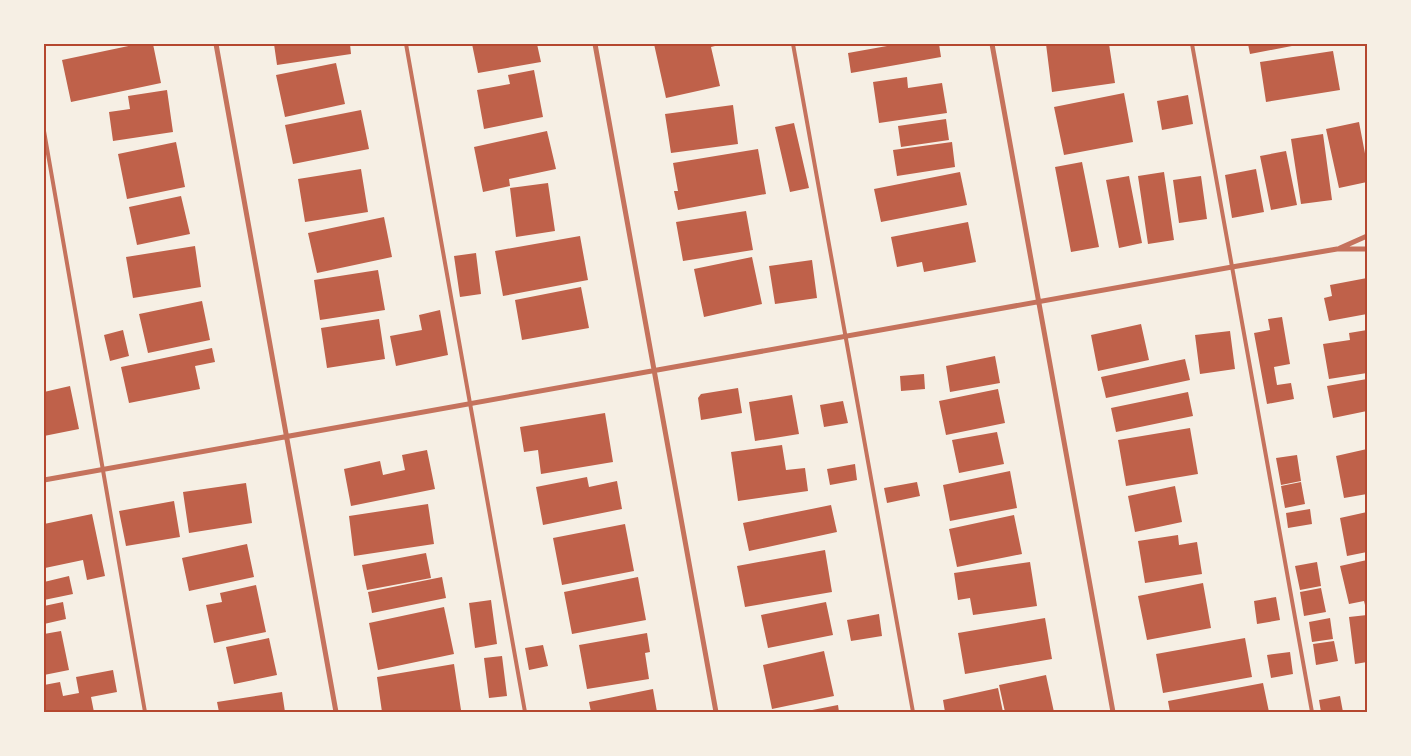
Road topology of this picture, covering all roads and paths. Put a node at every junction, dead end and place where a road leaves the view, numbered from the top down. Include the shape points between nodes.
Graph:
1 (216, 44) edge
2 (406, 44) edge
3 (595, 44) edge
4 (793, 44) edge
5 (992, 44) edge
6 (1192, 44) edge
7 (44, 131) edge
8 (1367, 236) edge
9 (1337, 249) junction
10 (1367, 249) edge
11 (1232, 267) junction
12 (1038, 303) junction
13 (846, 337) junction
14 (655, 371) junction
15 (470, 404) junction
16 (286, 437) junction
17 (102, 469) junction
18 (44, 480) edge
19 (145, 712) edge
20 (336, 712) edge
21 (525, 712) edge
22 (716, 712) edge
23 (913, 712) edge
24 (1113, 712) edge
25 (1312, 712) edge

1 - 16 street
2 - 15 lane
3 - 14 street
4 - 13 lane
5 - 12 street
6 - 11 lane
7 - 17 lane
8 - 9 street
9 - 10 street
9 - 11 street
11 - 12 street
11 - 25 lane
12 - 13 street
12 - 24 street
13 - 14 street
13 - 23 lane
14 - 15 street
14 - 22 street
15 - 16 street
15 - 21 lane
16 - 17 street
16 - 20 street
17 - 18 street
17 - 19 lane

